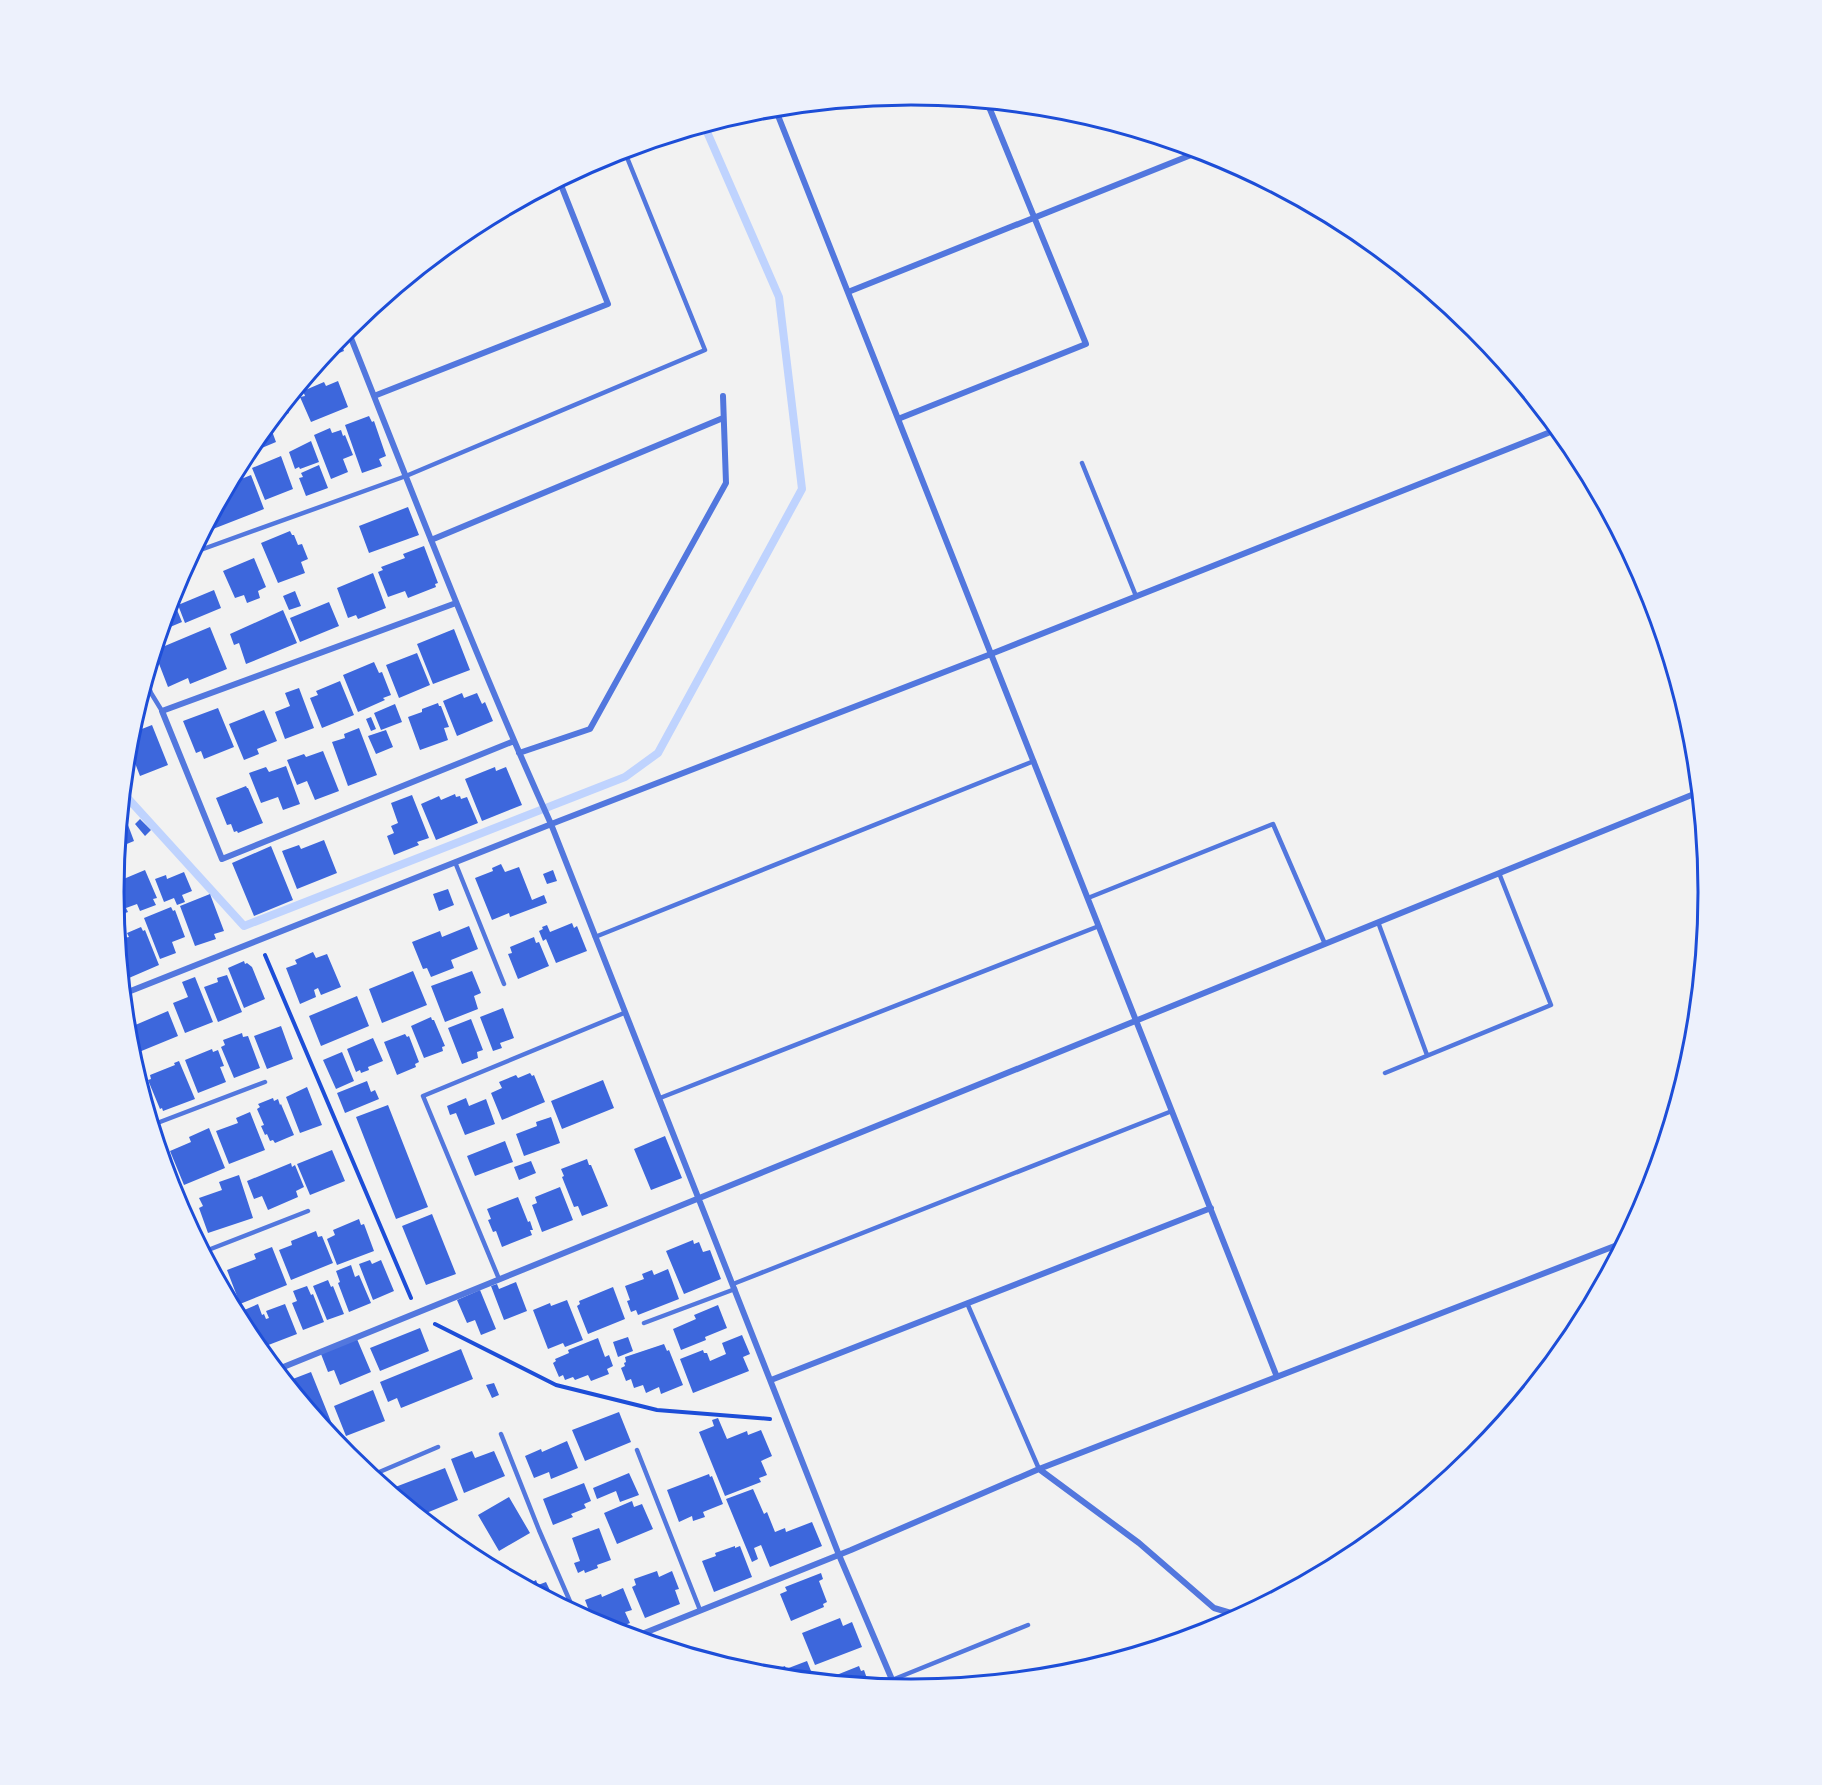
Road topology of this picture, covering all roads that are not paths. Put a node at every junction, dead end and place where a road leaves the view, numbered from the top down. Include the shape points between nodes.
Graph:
1 (990, 110) edge
2 (778, 117) edge
3 (1188, 156) edge
4 (627, 158) edge
5 (562, 187) edge
6 (1034, 217) junction
7 (848, 291) junction
8 (351, 339) edge
9 (374, 396) junction
10 (723, 396) dead end
11 (723, 418) junction
12 (898, 419) junction
13 (1550, 432) edge
14 (1082, 463) dead end
15 (406, 476) junction
16 (431, 540) junction
17 (203, 549) edge
18 (1136, 596) junction
19 (456, 603) junction
20 (991, 654) junction
21 (150, 690) edge
22 (162, 711) junction
23 (514, 741) junction
24 (519, 753) junction
25 (1034, 761) junction
26 (1692, 795) edge
27 (551, 824) junction
28 (455, 862) junction
29 (1499, 873) junction
30 (1088, 898) junction
31 (1378, 922) junction
32 (1099, 926) junction
33 (595, 937) junction
34 (1325, 944) junction
35 (504, 984) dead end
36 (130, 991) edge
37 (624, 1013) junction
38 (1136, 1021) junction
39 (1427, 1055) junction
40 (1385, 1072) dead end
41 (265, 1082) dead end
42 (660, 1098) junction
43 (1172, 1110) junction
44 (158, 1123) edge
45 (699, 1198) junction
46 (1210, 1208) junction
47 (308, 1211) dead end
48 (1615, 1246) edge
49 (210, 1249) edge
50 (499, 1279) junction
51 (734, 1286) junction
52 (967, 1303) junction
53 (644, 1323) dead end
54 (283, 1367) edge
55 (1276, 1377) junction
56 (771, 1380) junction
57 (501, 1434) dead end
58 (438, 1448) dead end
59 (637, 1449) dead end
60 (1039, 1469) junction
61 (379, 1472) edge
62 (839, 1555) junction
63 (570, 1602) edge
64 (700, 1610) junction
65 (1229, 1612) edge
66 (1028, 1625) dead end
67 (644, 1633) edge
68 (894, 1679) edge
69 (892, 1680) edge

1 - 6 street
2 - 7 street
3 - 6 street
4 - 15 lane via 705,350
5 - 9 street via 608,304
6 - 7 street
6 - 12 street via 1086,344
7 - 12 street
8 - 9 street
9 - 15 street
10 - 11 street
11 - 16 street
11 - 24 street via 726,483 590,729
12 - 20 street
13 - 18 street
14 - 18 lane
15 - 16 street
15 - 17 lane
16 - 19 street
18 - 20 street
19 - 22 street
19 - 23 street
20 - 25 street
20 - 27 street
21 - 22 lane
22 - 23 street via 222,859
23 - 24 street
24 - 27 street
25 - 30 street
25 - 33 lane
26 - 29 street
27 - 28 street
27 - 33 street
28 - 35 lane
28 - 36 street
29 - 31 street
29 - 39 lane via 1551,1005
30 - 32 street
30 - 34 lane via 1273,824
31 - 34 street
31 - 39 lane
32 - 38 street
32 - 42 lane
33 - 37 street
34 - 38 street
37 - 42 street
37 - 50 lane via 423,1096
38 - 43 street
38 - 45 street
39 - 40 lane
41 - 44 lane
42 - 45 street
43 - 46 street
43 - 51 lane
45 - 50 street
45 - 51 street
46 - 52 street
46 - 55 street
47 - 49 lane
48 - 55 street
50 - 54 street
51 - 53 lane
51 - 56 street
52 - 56 street
52 - 60 lane
55 - 60 street
56 - 62 street
57 - 63 lane
58 - 61 lane
59 - 64 lane
60 - 62 street
60 - 65 street via 1139,1543 1214,1608
62 - 64 street
62 - 69 street
64 - 67 street
66 - 68 lane

